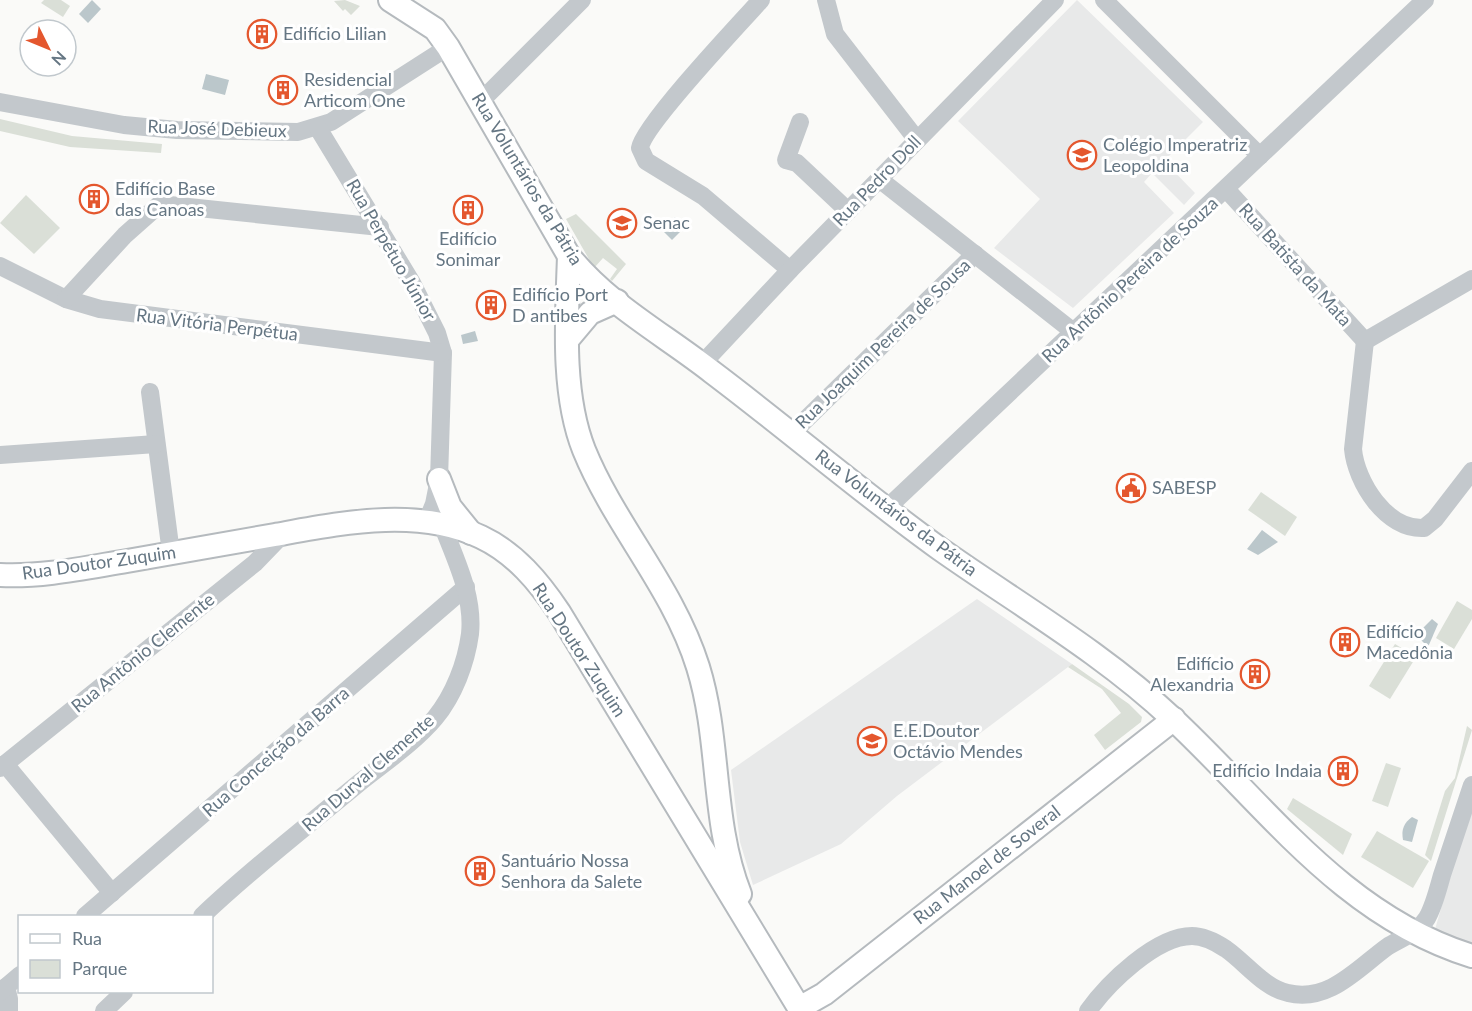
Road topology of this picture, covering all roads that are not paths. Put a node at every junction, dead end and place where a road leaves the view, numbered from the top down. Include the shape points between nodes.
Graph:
1 (390, 0) edge
2 (582, 0) edge
3 (761, 0) edge
4 (1055, 0) edge
5 (1104, 0) edge
6 (1425, 0) edge
7 (831, 4) edge
8 (448, 47) junction
9 (481, 101) junction
10 (0, 102) edge
11 (800, 122) dead end
12 (318, 128) junction
13 (917, 140) junction
14 (1260, 156) junction
15 (879, 179) junction
16 (1226, 189) junction
17 (848, 211) junction
18 (380, 226) junction
19 (975, 254) junction
20 (570, 256) junction
21 (0, 266) edge
22 (790, 270) junction
23 (1472, 279) edge
24 (66, 299) junction
25 (617, 301) junction
26 (1075, 333) junction
27 (569, 338) junction
28 (1365, 341) junction
29 (443, 353) junction
30 (702, 364) junction
31 (150, 392) dead end
32 (792, 433) junction
33 (156, 444) junction
34 (0, 455) edge
35 (1472, 471) edge
36 (439, 479) junction
37 (886, 509) junction
38 (435, 523) junction
39 (471, 533) junction
40 (283, 534) junction
41 (171, 554) junction
42 (0, 575) edge
43 (466, 587) junction
44 (1174, 719) junction
45 (2, 766) edge
46 (1472, 785) edge
47 (112, 893) junction
48 (739, 910) junction
49 (86, 915) edge
50 (203, 915) edge
51 (1411, 933) junction
52 (1472, 956) edge
53 (18, 977) edge
54 (3, 989) edge
55 (123, 993) edge
56 (798, 1010) edge
57 (9, 1011) edge
58 (104, 1011) edge
59 (1088, 1011) edge

1 - 8 main road, Rua Voluntários da Pátria via 435,29
2 - 9 street
3 - 22 street via 665,109 640,148 646,161 703,196
4 - 13 street, Rua Pedro Doll
5 - 14 street
6 - 14 street, Rua Antônio Pereira de Souza
7 - 13 street via 835,34
8 - 9 main road, Rua Voluntários da Pátria
8 - 12 street, Rua José Debieux
9 - 20 main road, Rua Voluntários da Pátria
10 - 12 street, Rua José Debieux via 73,117 177,130 280,133
11 - 17 street via 786,160 797,163
12 - 18 street, Rua Perpétuo Júnior
13 - 15 street, Rua Pedro Doll
14 - 16 street, Rua Antônio Pereira de Souza
15 - 17 street, Rua Pedro Doll
15 - 19 street
16 - 26 street, Rua Antônio Pereira de Souza
16 - 28 street, Rua Batista da Mata
17 - 22 street, Rua Pedro Doll
18 - 24 street via 160,204 125,235
18 - 29 street, Rua Perpétuo Júnior via 429,314
19 - 26 street
19 - 32 street, Rua Joaquim Pereira de Sousa
20 - 25 main road, Rua Voluntários da Pátria via 582,272
20 - 27 main road
21 - 24 street, Rua Vitória Perpétua
22 - 30 street, Rua Pedro Doll
23 - 28 street
24 - 29 street, Rua Vitória Perpétua via 123,313
25 - 27 main road via 590,313
25 - 30 main road, Rua Voluntários da Pátria
26 - 37 street, Rua Antônio Pereira de Souza
27 - 48 main road via 571,399 583,447 601,485 671,601 699,670 727,853 741,898
28 - 35 street via 1353,449 1367,492 1406,525 1424,528
29 - 36 street, Rua Perpétuo Júnior
30 - 32 main road, Rua Voluntários da Pátria
31 - 33 street
32 - 37 main road, Rua Voluntários da Pátria
33 - 34 street
33 - 41 street
36 - 38 street, Rua Perpétuo Júnior
36 - 39 main road via 450,507
37 - 44 main road, Rua Voluntários da Pátria via 1125,677
38 - 39 main road, Rua Doutor Zuquim
38 - 40 main road, Rua Doutor Zuquim via 378,521
38 - 43 street, Rua Durval Clemente
39 - 48 main road, Rua Doutor Zuquim via 517,561 547,595
40 - 41 main road, Rua Doutor Zuquim
40 - 45 street, Rua Antônio Clemente via 247,569
41 - 42 main road, Rua Doutor Zuquim via 60,572
43 - 47 street, Rua Conceição da Barra
43 - 50 street, Rua Durval Clemente via 470,634 463,665 435,718
44 - 51 main road, Rua Voluntários da Pátria via 1321,868
44 - 56 main road, Rua Manoel de Soveral via 824,994
45 - 47 street
46 - 51 street via 1429,914
47 - 49 street, Rua Conceição da Barra
48 - 56 main road, Rua Doutor Zuquim
51 - 52 main road, Rua Voluntários da Pátria
51 - 59 street via 1354,975 1335,986 1305,995 1276,990 1210,940 1193,936 1176,939 1120,975
53 - 54 street
54 - 57 street via 9,999
55 - 58 street

